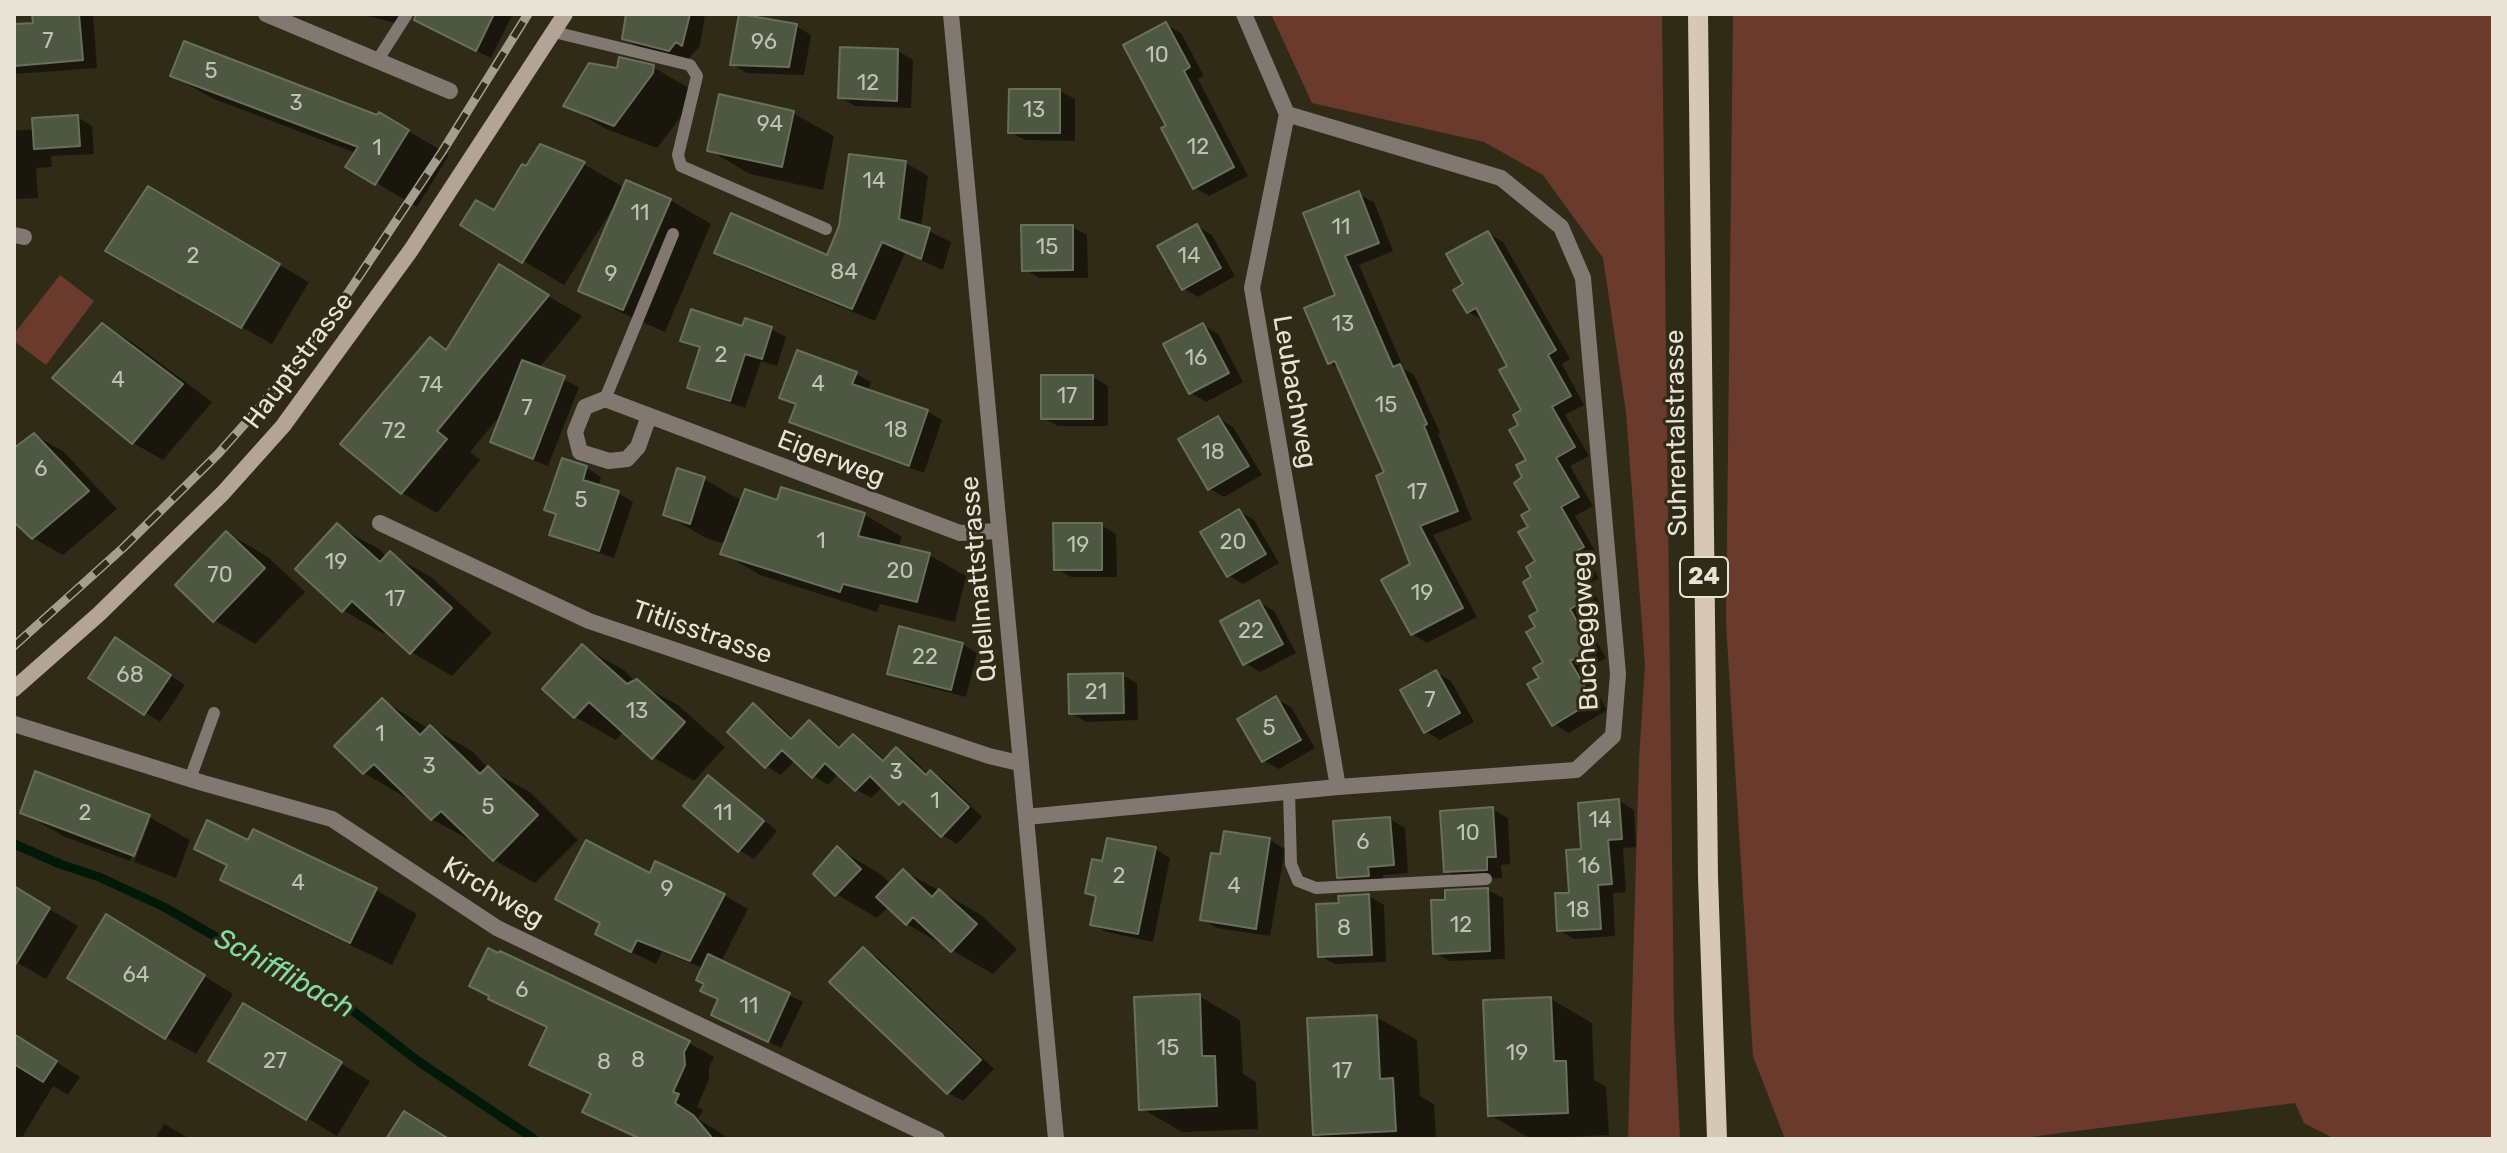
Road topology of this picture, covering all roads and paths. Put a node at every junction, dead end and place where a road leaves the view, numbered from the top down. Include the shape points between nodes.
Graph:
1 (266, 14) edge
2 (407, 14) edge
3 (565, 14) edge
4 (951, 14) edge
5 (1244, 14) edge
6 (1698, 14) edge
7 (554, 32) junction
8 (377, 61) junction
9 (450, 91) dead end
10 (1287, 114) junction
11 (826, 229) dead end
12 (673, 234) dead end
13 (605, 399) junction
14 (649, 416) junction
15 (380, 523) dead end
16 (998, 531) junction
17 (14, 689) edge
18 (214, 713) dead end
19 (14, 724) edge
20 (1019, 763) junction
21 (190, 779) junction
22 (1338, 787) junction
23 (1289, 792) junction
24 (1026, 817) junction
25 (1486, 879) dead end
26 (937, 1139) edge
27 (1056, 1139) edge
28 (1717, 1139) edge

1 - 8 street
2 - 8 lane
3 - 7 main road, Hauptstrasse
4 - 16 street, Quellmattstrasse
5 - 10 street
6 - 28 main road, Suhrentalstrasse / 24 via 1708,877
7 - 11 lane via 690,65 697,76 678,155 681,166
7 - 17 main road, Hauptstrasse via 411,250 283,426 223,493
8 - 9 street
10 - 22 street, Leubachweg via 1252,288
10 - 22 street, Bucheggweg via 1501,178 1561,227 1583,278 1618,674 1613,736 1576,770
12 - 13 lane
13 - 14 street, Eigerweg
13 - 14 street via 585,407 575,432 580,452 609,461 627,459 638,447
14 - 16 street, Eigerweg via 960,533
15 - 20 street, Titlisstrasse via 589,621
16 - 20 street, Quellmattstrasse
18 - 21 lane
19 - 21 street, Kirchweg
20 - 24 street, Quellmattstrasse
21 - 26 street, Kirchweg via 332,819 497,928
22 - 23 street, Bucheggweg
23 - 24 street, Bucheggweg
23 - 25 lane via 1291,864 1298,881 1316,888
24 - 27 street, Quellmattstrasse

